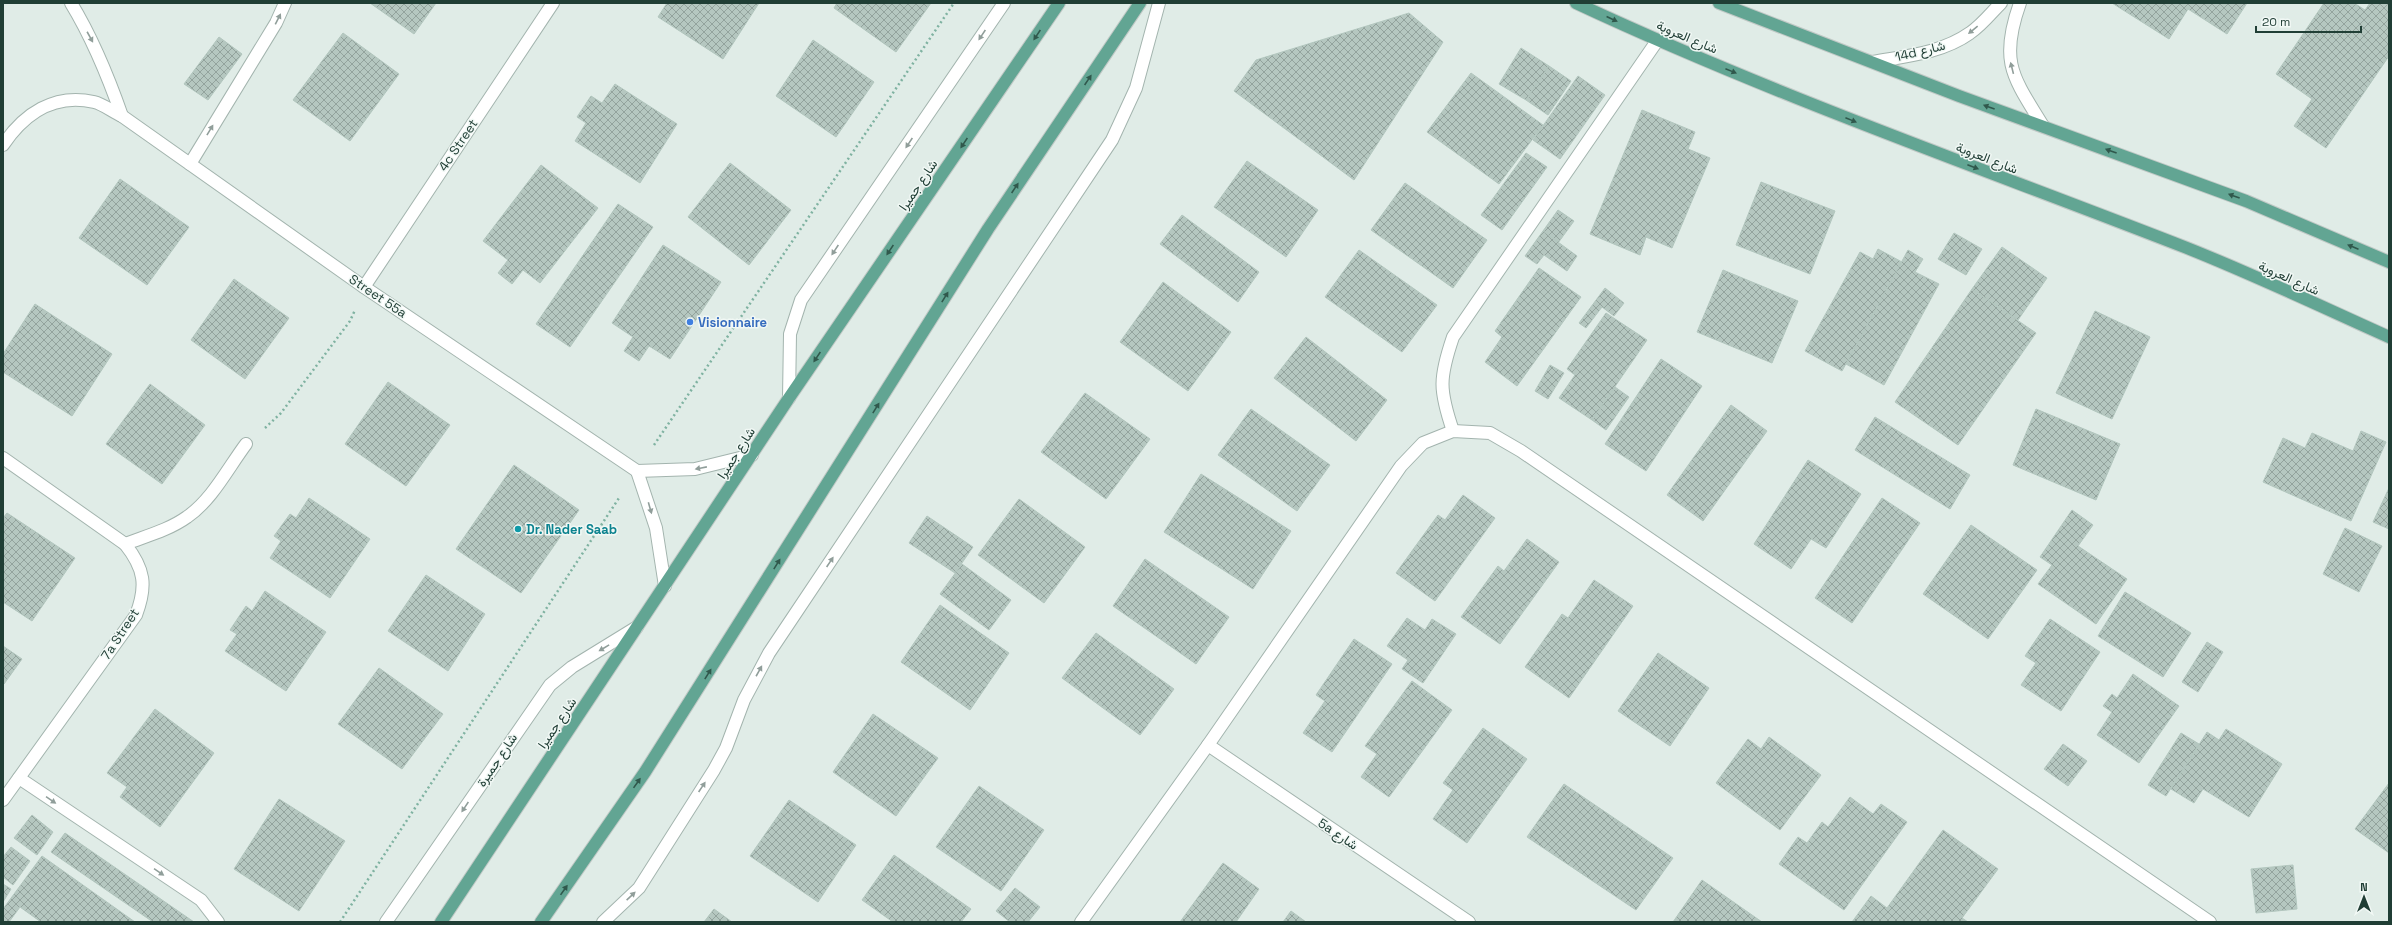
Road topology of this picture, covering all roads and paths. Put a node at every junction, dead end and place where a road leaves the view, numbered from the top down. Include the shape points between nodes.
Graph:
1 (71, 3) edge
2 (286, 3) edge
3 (553, 3) edge
4 (1004, 3) edge
5 (1059, 3) edge
6 (1140, 3) edge
7 (1159, 3) edge
8 (1576, 3) edge
9 (1719, 3) edge
10 (2001, 3) edge
11 (2020, 3) edge
12 (1657, 41) junction
13 (1873, 62) junction
14 (122, 116) junction
15 (2043, 126) junction
16 (3, 145) edge
17 (190, 164) junction
18 (2389, 262) edge
19 (364, 287) junction
20 (2389, 337) edge
21 (789, 398) junction
22 (1453, 431) junction
23 (246, 444) joint
24 (752, 455) junction
25 (3, 458) edge
26 (637, 471) junction
27 (125, 544) junction
28 (665, 586) junction
29 (637, 627) junction
30 (1208, 745) junction
31 (19, 778) junction
32 (3, 800) edge
33 (218, 922) edge
34 (386, 922) edge
35 (441, 922) edge
36 (541, 922) edge
37 (602, 922) edge
38 (1080, 922) edge
39 (1469, 922) edge
40 (2210, 922) edge

1 -> 14 street via 94,43
17 -> 2 street
3 - 19 street, 4c Street
4 -> 21 street via 801,300 790,334
5 -> 21 main road, شارع جميرا
36 -> 6 main road via 645,772 988,229
37 -> 7 street via 639,888 714,770 726,748 744,700 769,654 1112,140 1136,88
8 -> 12 main road, شارع العروبة
9 - 13 main road
10 -> 13 street, 14d شارع via 1978,26 1957,41 1928,52
15 -> 11 street via 2016,82 2011,68 2009,37
12 -> 20 main road, شارع العروبة via 1882,133 2189,249
12 - 22 street via 1453,338 1443,368 1443,401
15 -> 13 main road
14 - 16 street, Street 55a via 95,102 64,100 34,111 12,132
14 - 17 street, Street 55a
18 -> 15 main road via 2246,201
17 - 19 street, Street 55a
19 - 23 path via 350,321 281,413
19 - 26 street, Street 55a
21 - 24 main road, شارع جميرا
22 - 30 street via 1423,443 1401,466
22 - 40 street via 1490,433 1521,451
23 - 27 street via 201,505 187,517
24 -> 26 street via 695,469
24 - 28 main road, شارع جميرا
25 - 27 street, 7a Street
26 -> 28 street via 656,528
27 - 31 street, 7a Street via 137,559 143,578 143,597 136,615
28 - 29 main road, شارع جميرا
29 -> 34 street, شارع جميرة via 572,667 550,685
29 - 35 main road, شارع جميرا
30 - 38 street
30 - 39 street, 5a شارع
31 - 32 street, 7a Street
31 -> 33 street via 201,900

